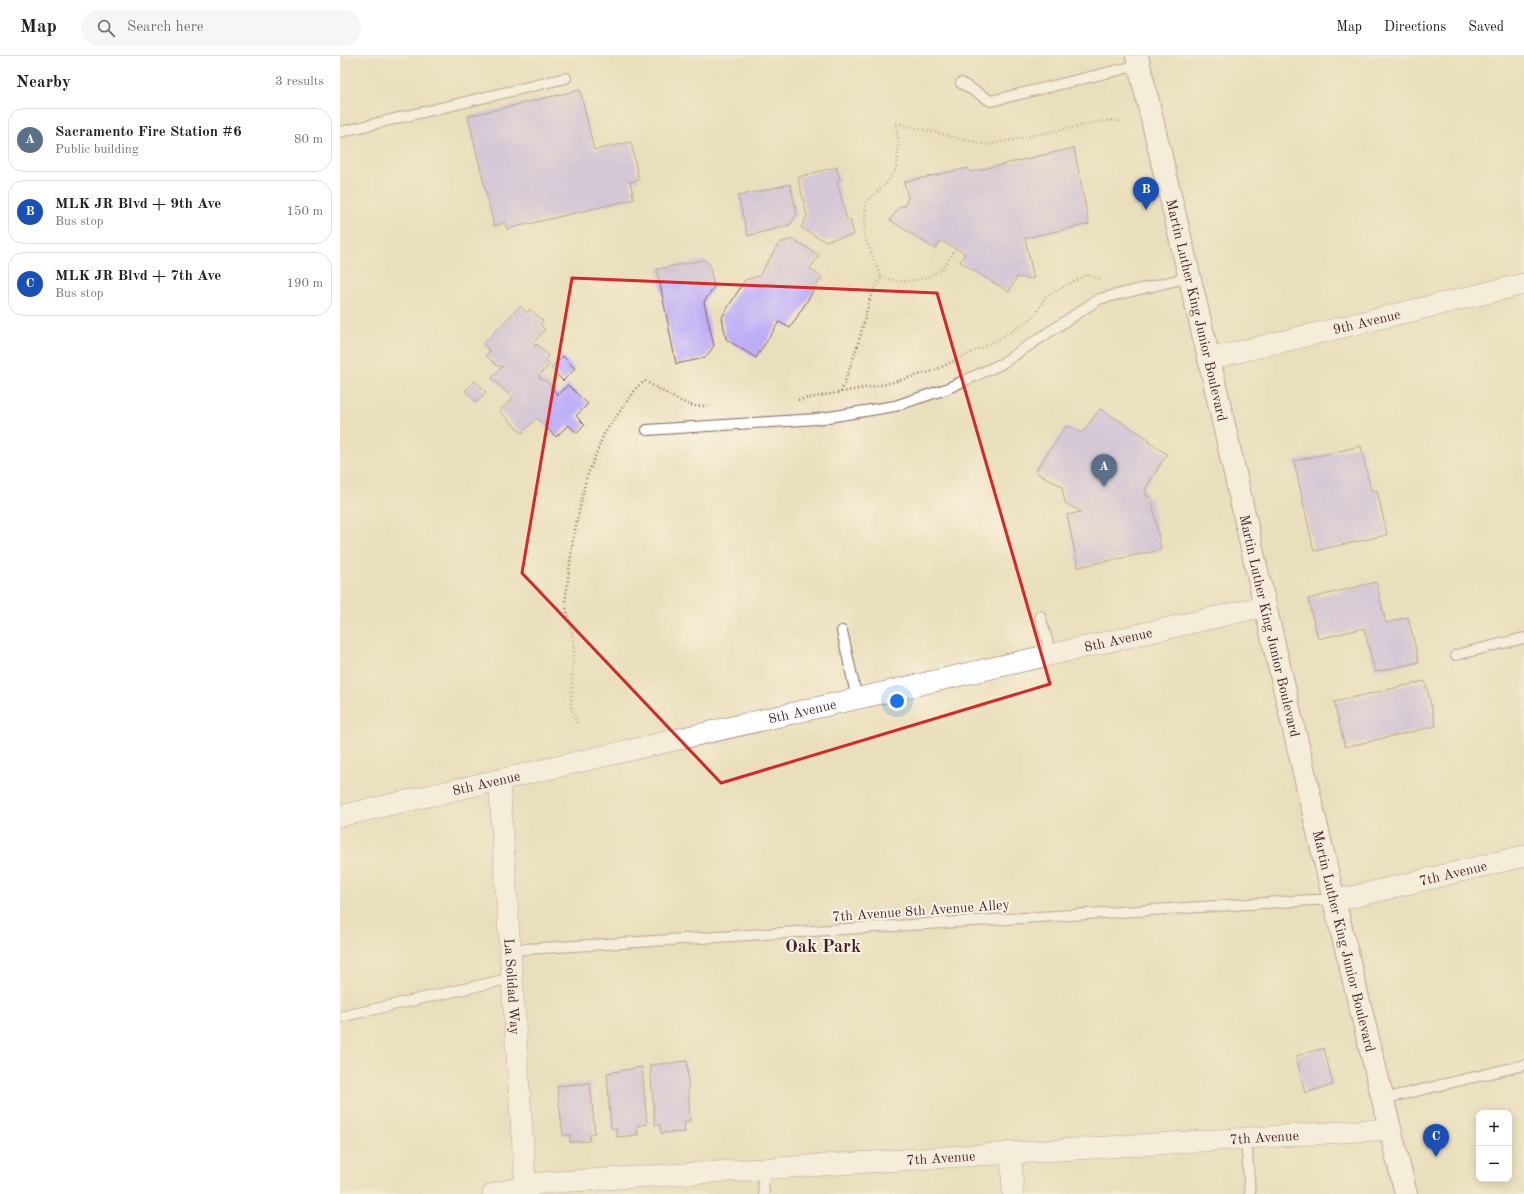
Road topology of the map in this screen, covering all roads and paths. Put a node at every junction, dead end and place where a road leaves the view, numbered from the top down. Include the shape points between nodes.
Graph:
1 (1138, 60) edge
2 (566, 78) dead end
3 (961, 83) dead end
4 (1122, 122) dead end
5 (340, 132) edge
6 (955, 249) dead end
7 (881, 277) junction
8 (1190, 277) junction
9 (1524, 284) edge
10 (1209, 359) junction
11 (841, 392) dead end
12 (646, 430) dead end
13 (1265, 606) junction
14 (1040, 616) dead end
15 (842, 631) dead end
16 (1524, 638) edge
17 (1051, 654) junction
18 (1456, 655) dead end
19 (857, 699) junction
20 (499, 780) junction
21 (340, 816) edge
22 (1524, 856) edge
23 (1334, 900) junction
24 (510, 950) junction
25 (512, 978) junction
26 (340, 1017) edge
27 (1524, 1065) edge
28 (1383, 1099) junction
29 (1390, 1129) junction
30 (1246, 1138) junction
31 (1011, 1152) junction
32 (762, 1169) junction
33 (525, 1190) edge
34 (493, 1194) edge
35 (764, 1194) edge
36 (1014, 1194) edge
37 (1250, 1194) edge
38 (1406, 1194) edge

1 - 3 lane via 991,101
1 - 8 street, Martin Luther King Junior Boulevard
2 - 5 lane
4 - 7 path via 1109,120 987,145 896,123 899,146 894,172 878,192 866,201 864,235
6 - 7 path via 942,270 925,278 902,282
7 - 11 path via 871,295 857,348
8 - 10 street, Martin Luther King Junior Boulevard
8 - 12 lane via 1099,299 1001,364 946,389 895,406 817,419
9 - 10 street, 9th Avenue
10 - 13 street, Martin Luther King Junior Boulevard
13 - 17 street, 8th Avenue
13 - 23 street, Martin Luther King Junior Boulevard
14 - 17 lane
15 - 19 lane
16 - 18 lane
17 - 19 street, 8th Avenue
19 - 20 street, 8th Avenue
20 - 21 street, 8th Avenue
20 - 24 street, La Solidad Way
22 - 23 street, 7th Avenue
23 - 24 lane, 7th Avenue 8th Avenue Alley
23 - 28 street, Martin Luther King Junior Boulevard
24 - 25 street, La Solidad Way
25 - 26 lane
25 - 33 street, La Solidad Way
27 - 28 lane
28 - 29 street, Martin Luther King Junior Boulevard
29 - 30 street, 7th Avenue
29 - 38 street, Martin Luther King Junior Boulevard
30 - 31 street, 7th Avenue
30 - 37 lane
31 - 32 street, 7th Avenue
31 - 36 street
32 - 33 street, 7th Avenue via 542,1183
32 - 35 lane
33 - 34 street, 7th Avenue

